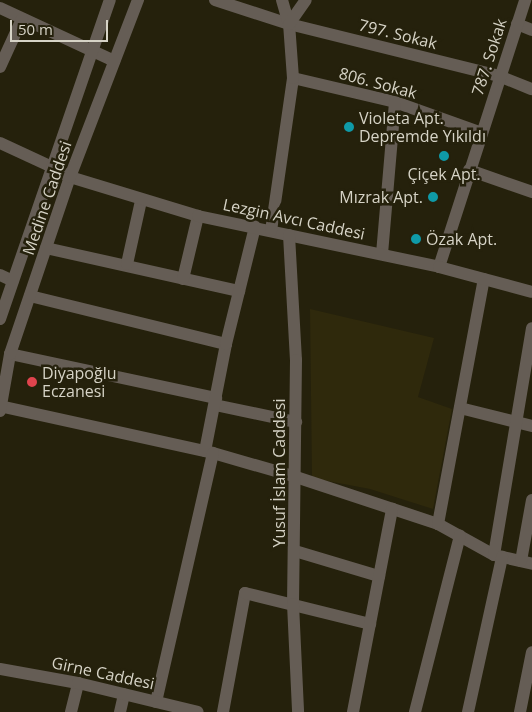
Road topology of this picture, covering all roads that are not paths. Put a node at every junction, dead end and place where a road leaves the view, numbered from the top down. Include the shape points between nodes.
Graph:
1 (110, 0) edge
2 (138, 0) edge
3 (214, 0) edge
4 (282, 0) edge
5 (306, 0) edge
6 (525, 0) edge
7 (0, 8) edge
8 (22, 19) junction
9 (288, 24) junction
10 (517, 24) junction
11 (532, 30) edge
12 (92, 50) junction
13 (114, 61) junction
14 (0, 67) edge
15 (499, 76) junction
16 (293, 78) junction
17 (532, 89) edge
18 (395, 102) junction
19 (482, 133) junction
20 (0, 143) edge
21 (52, 167) junction
22 (469, 170) junction
23 (70, 177) junction
24 (532, 192) edge
25 (141, 201) junction
26 (198, 216) junction
27 (255, 228) junction
28 (271, 231) junction
29 (289, 235) junction
30 (46, 248) junction
31 (382, 254) junction
32 (127, 264) junction
33 (439, 267) junction
34 (0, 275) edge
35 (183, 279) junction
36 (484, 280) junction
37 (13, 281) junction
38 (239, 291) junction
39 (532, 292) edge
40 (30, 296) junction
41 (0, 319) edge
42 (532, 328) edge
43 (226, 344) junction
44 (10, 354) junction
45 (529, 364) edge
46 (215, 402) junction
47 (0, 407) edge
48 (460, 408) junction
49 (296, 422) junction
50 (514, 422) junction
51 (532, 426) edge
52 (209, 452) junction
53 (296, 476) junction
54 (532, 500) edge
55 (392, 509) junction
56 (438, 524) junction
57 (460, 536) junction
58 (295, 551) junction
59 (498, 556) junction
60 (526, 563) edge
61 (379, 576) junction
62 (293, 604) junction
63 (370, 624) junction
64 (532, 652) edge
65 (0, 669) edge
66 (78, 683) junction
67 (124, 694) junction
68 (160, 706) edge
69 (71, 712) edge
70 (120, 712) edge
71 (198, 712) edge
72 (223, 712) edge
73 (298, 712) edge
74 (353, 712) edge
75 (415, 712) edge
76 (468, 712) edge
77 (520, 712) edge

1 - 12 street
2 - 13 street, Medine Caddesi
3 - 9 street, 797. Sokak
4 - 9 street
5 - 9 street
6 - 10 street, 787. Sokak
7 - 8 street
8 - 12 street
8 - 14 street
9 - 15 street, 797. Sokak
9 - 16 street
10 - 11 street
10 - 15 street, 787. Sokak
12 - 13 street
12 - 21 street
13 - 23 street, Medine Caddesi
15 - 17 street, 797. Sokak
15 - 19 street, 787. Sokak
16 - 18 street, 806. Sokak
16 - 28 street
18 - 19 street, 806. Sokak
18 - 31 street
19 - 22 street, 787. Sokak
20 - 21 street, Lezgin Avcı Caddesi
21 - 23 street, Lezgin Avcı Caddesi
21 - 37 street
22 - 24 street
22 - 33 street, 787. Sokak
23 - 25 street, Lezgin Avcı Caddesi
23 - 30 street, Medine Caddesi
25 - 26 street, Lezgin Avcı Caddesi
25 - 32 street
26 - 27 street, Lezgin Avcı Caddesi
26 - 35 street
27 - 28 street, Lezgin Avcı Caddesi
27 - 38 street
28 - 29 street, Lezgin Avcı Caddesi
29 - 31 street, Lezgin Avcı Caddesi
29 - 49 street, Yusuf İslam Caddesi
30 - 32 street
30 - 40 street, Medine Caddesi
31 - 33 street, Lezgin Avcı Caddesi
32 - 35 street
33 - 36 street, Lezgin Avcı Caddesi
34 - 37 street
35 - 38 street
36 - 39 street, Lezgin Avcı Caddesi
36 - 48 street
37 - 41 street
38 - 43 street
40 - 43 street
40 - 44 street, Medine Caddesi
42 - 45 street
43 - 46 street
44 - 46 street
44 - 47 street, Medine Caddesi
45 - 50 street
46 - 49 street
46 - 52 street
47 - 52 street
48 - 50 street
48 - 56 street
49 - 53 street, Yusuf İslam Caddesi
50 - 51 street
50 - 59 street
52 - 53 street
52 - 68 street
53 - 55 street
53 - 58 street, Yusuf İslam Caddesi
54 - 60 street
55 - 56 street
55 - 61 street
56 - 57 street
57 - 59 street
57 - 75 street
58 - 61 street
58 - 62 street, Yusuf İslam Caddesi
59 - 60 street
59 - 76 street
61 - 63 street
62 - 63 street
62 - 72 street via 245,593
62 - 73 street, Yusuf İslam Caddesi
63 - 74 street
64 - 77 street
65 - 66 street, Girne Caddesi
66 - 67 street, Girne Caddesi
66 - 69 street
67 - 68 street, Girne Caddesi
67 - 70 street
68 - 71 street, Girne Caddesi

